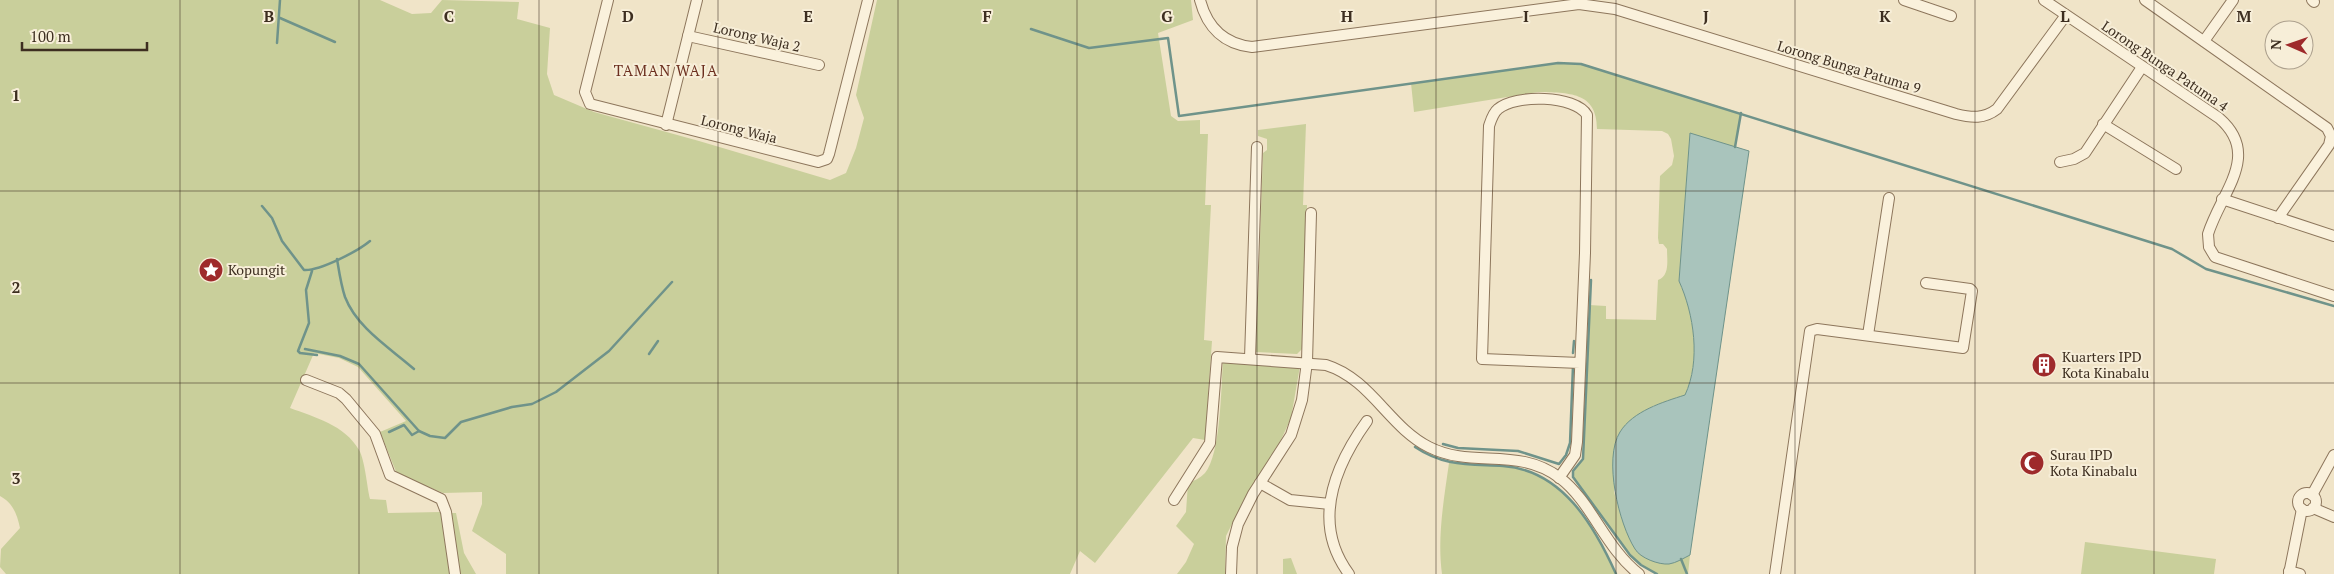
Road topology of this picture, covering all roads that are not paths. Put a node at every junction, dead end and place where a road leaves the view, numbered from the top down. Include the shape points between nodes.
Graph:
1 (608, 0) edge
2 (697, 0) edge
3 (868, 0) edge
4 (1200, 0) edge
5 (1904, 0) edge
6 (2044, 0) edge
7 (2145, 0) edge
8 (2233, 0) edge
9 (1580, 2) edge
10 (2066, 15) junction
11 (1951, 16) dead end
12 (688, 36) junction
13 (2204, 41) junction
14 (819, 65) dead end
15 (2142, 67) junction
16 (2103, 124) junction
17 (666, 125) junction
18 (1257, 147) dead end
19 (2060, 162) dead end
20 (2176, 169) dead end
21 (1889, 198) dead end
22 (2222, 199) junction
23 (1311, 213) dead end
24 (2278, 218) junction
25 (2334, 236) edge
26 (1926, 283) dead end
27 (2334, 296) edge
28 (1868, 336) junction
29 (1250, 358) junction
30 (1307, 362) junction
31 (1580, 363) junction
32 (306, 380) dead end
33 (1367, 421) dead end
34 (2334, 455) edge
35 (1559, 478) junction
36 (1260, 484) junction
37 (2312, 495) junction
38 (1174, 500) dead end
39 (1330, 504) junction
40 (2313, 508) junction
41 (2302, 510) junction
42 (2334, 517) edge
43 (2289, 573) edge
44 (455, 574) edge
45 (1231, 574) edge
46 (1349, 574) edge
47 (1639, 574) edge
48 (1775, 574) edge
49 (2300, 574) edge

1 - 17 street, Lorong Waja via 586,98 592,106
2 - 12 street
3 - 17 street, Lorong Waja via 827,159 813,161
4 - 9 street, Lorong Bunga Patuma 9 via 1207,18 1220,35 1239,46 1252,47
5 - 11 street
6 - 10 street, Lorong Bunga Patuma 4
7 - 13 street
8 - 13 street
9 - 10 street, Lorong Bunga Patuma 9 via 1615,9 1956,114 1976,117 1984,117 1997,109
10 - 15 street, Lorong Bunga Patuma 4
12 - 14 street, Lorong Waja 2
12 - 17 street
13 - 24 street via 2330,132 2329,145
15 - 16 street
15 - 22 street, Lorong Bunga Patuma 4 via 2218,118 2233,132 2239,162
16 - 19 street via 2085,153
16 - 20 street
18 - 29 street
21 - 28 street
22 - 24 street
22 - 27 street, Lorong Bunga Patuma 4 via 2207,238 2215,257
23 - 30 street
24 - 25 street
26 - 28 street via 1971,290 1963,348
28 - 48 street via 1817,328 1809,334
29 - 30 street
29 - 38 street via 1217,357 1210,443
30 - 35 street via 1338,368 1357,380 1406,430 1429,447 1450,455 1513,459 1545,469
30 - 36 street via 1296,424
31 - 31 street via 1587,115 1578,105 1564,101 1540,99 1517,102 1500,107 1489,126 1482,359
31 - 35 street via 1575,455
32 - 44 street via 339,393 346,400 375,434 390,476 442,499
33 - 39 street via 1338,470
34 - 37 street
35 - 47 street via 1619,555
36 - 39 street via 1290,500
36 - 45 street via 1238,524 1232,547
37 - 40 street via 2316,503
37 - 41 street via 2307,493 2300,497
39 - 46 street via 1334,542
40 - 41 street
40 - 42 street
41 - 43 street
43 - 49 street

